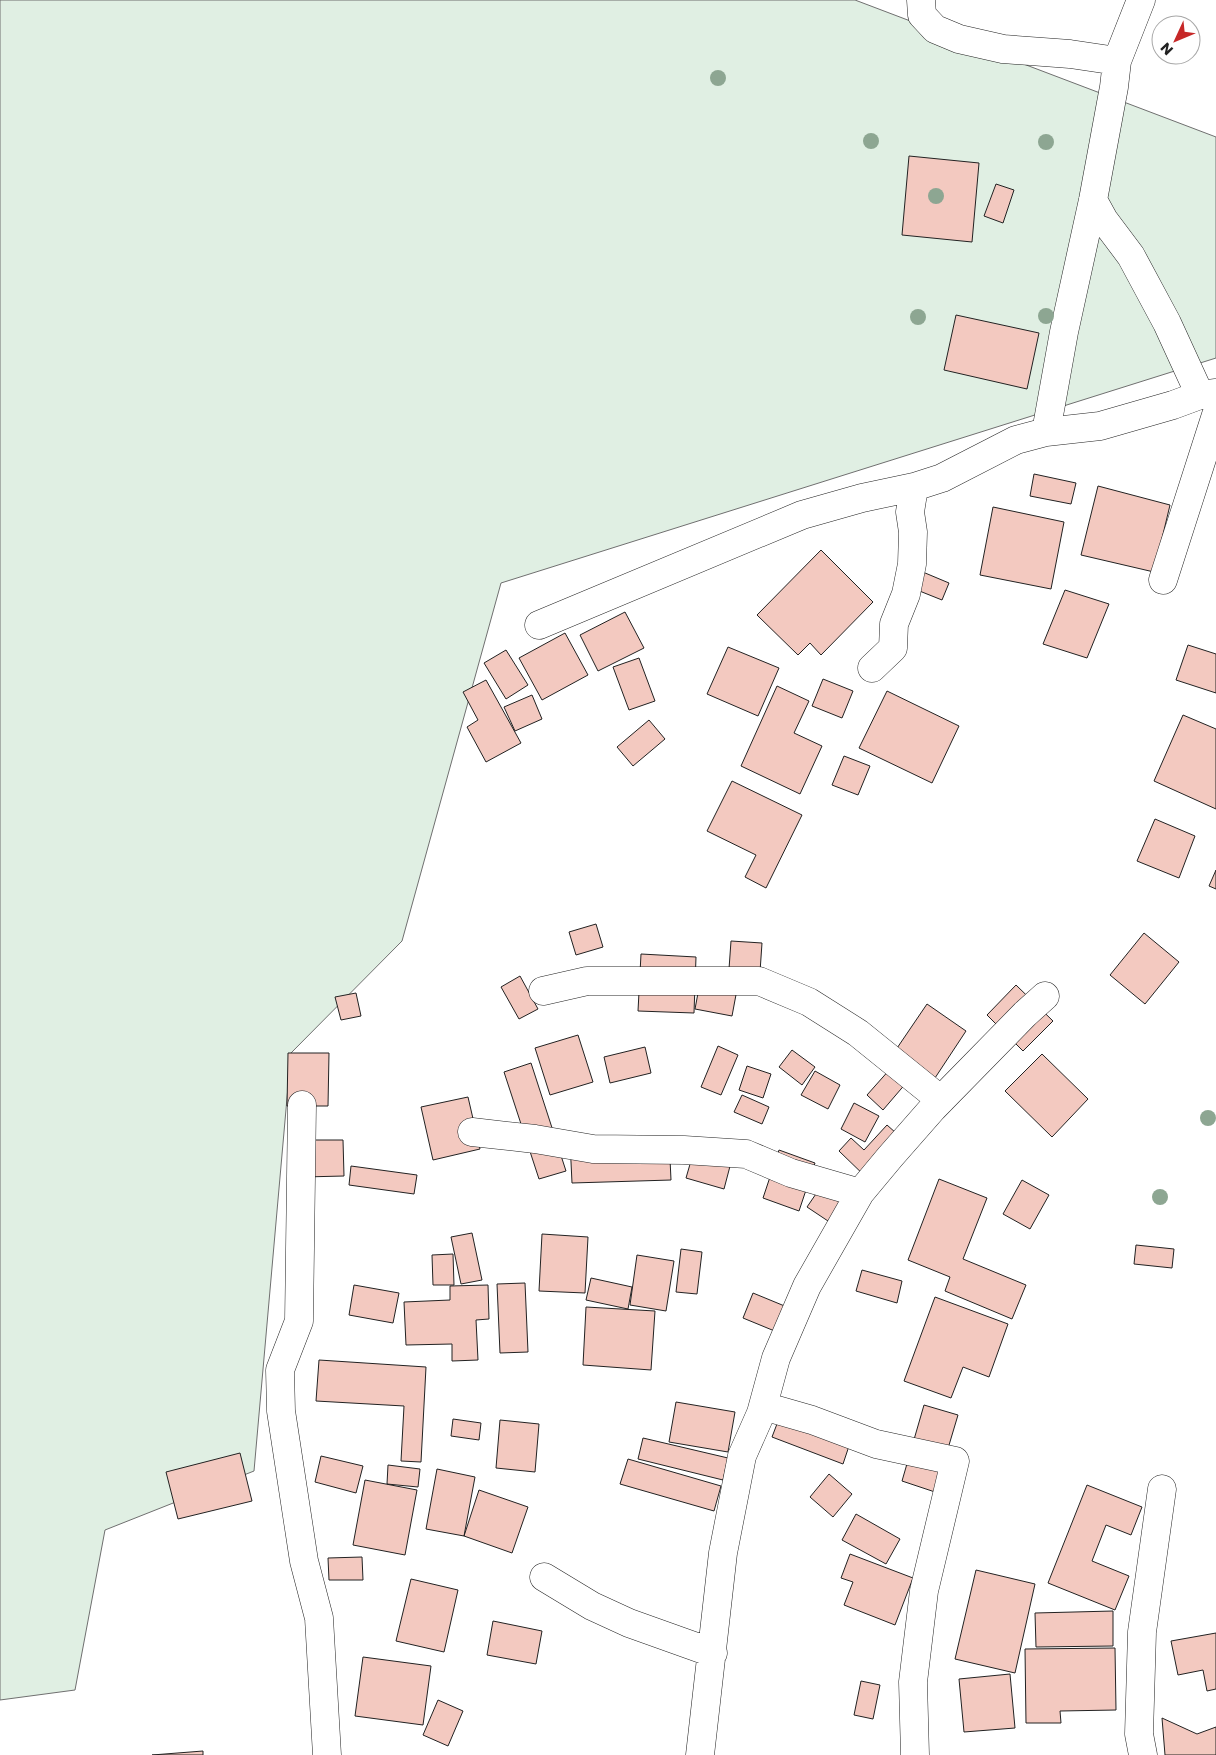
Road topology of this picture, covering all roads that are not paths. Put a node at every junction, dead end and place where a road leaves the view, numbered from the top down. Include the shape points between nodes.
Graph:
1 (921, 0) edge
2 (1141, 0) edge
3 (1117, 61) junction
4 (1093, 200) junction
5 (1211, 401) edge
6 (1046, 432) junction
7 (914, 487) junction
8 (1163, 580) dead end
9 (539, 625) dead end
10 (872, 668) dead end
11 (543, 991) dead end
12 (1045, 996) dead end
13 (941, 1100) junction
14 (302, 1105) dead end
15 (472, 1132) dead end
16 (860, 1193) junction
17 (764, 1406) junction
18 (1162, 1489) dead end
19 (544, 1577) dead end
20 (713, 1653) junction
21 (327, 1755) edge
22 (700, 1755) edge
23 (915, 1755) edge
24 (1143, 1755) edge

1 - 3 street via 922,15 935,29 959,39 1003,49
2 - 3 street
3 - 4 street
4 - 5 street via 1131,256
4 - 6 street
5 - 6 street via 1173,405 1100,426
5 - 8 street
6 - 7 street via 1016,440 942,478
7 - 9 street via 802,515
7 - 10 street via 910,512 912,564 906,594 894,624 893,648
11 - 13 street via 587,980 759,981 809,1002 858,1033
12 - 13 street
13 - 16 street
14 - 21 street via 299,1321 280,1370 281,1411 304,1561 319,1618
15 - 16 street via 593,1149 746,1154 791,1173
16 - 17 street via 807,1286 776,1358
17 - 20 street via 742,1456 723,1553
17 - 23 street via 876,1444 955,1461 924,1592 913,1682
18 - 24 street via 1142,1632 1139,1734
19 - 20 street via 592,1606 629,1623
20 - 22 street

